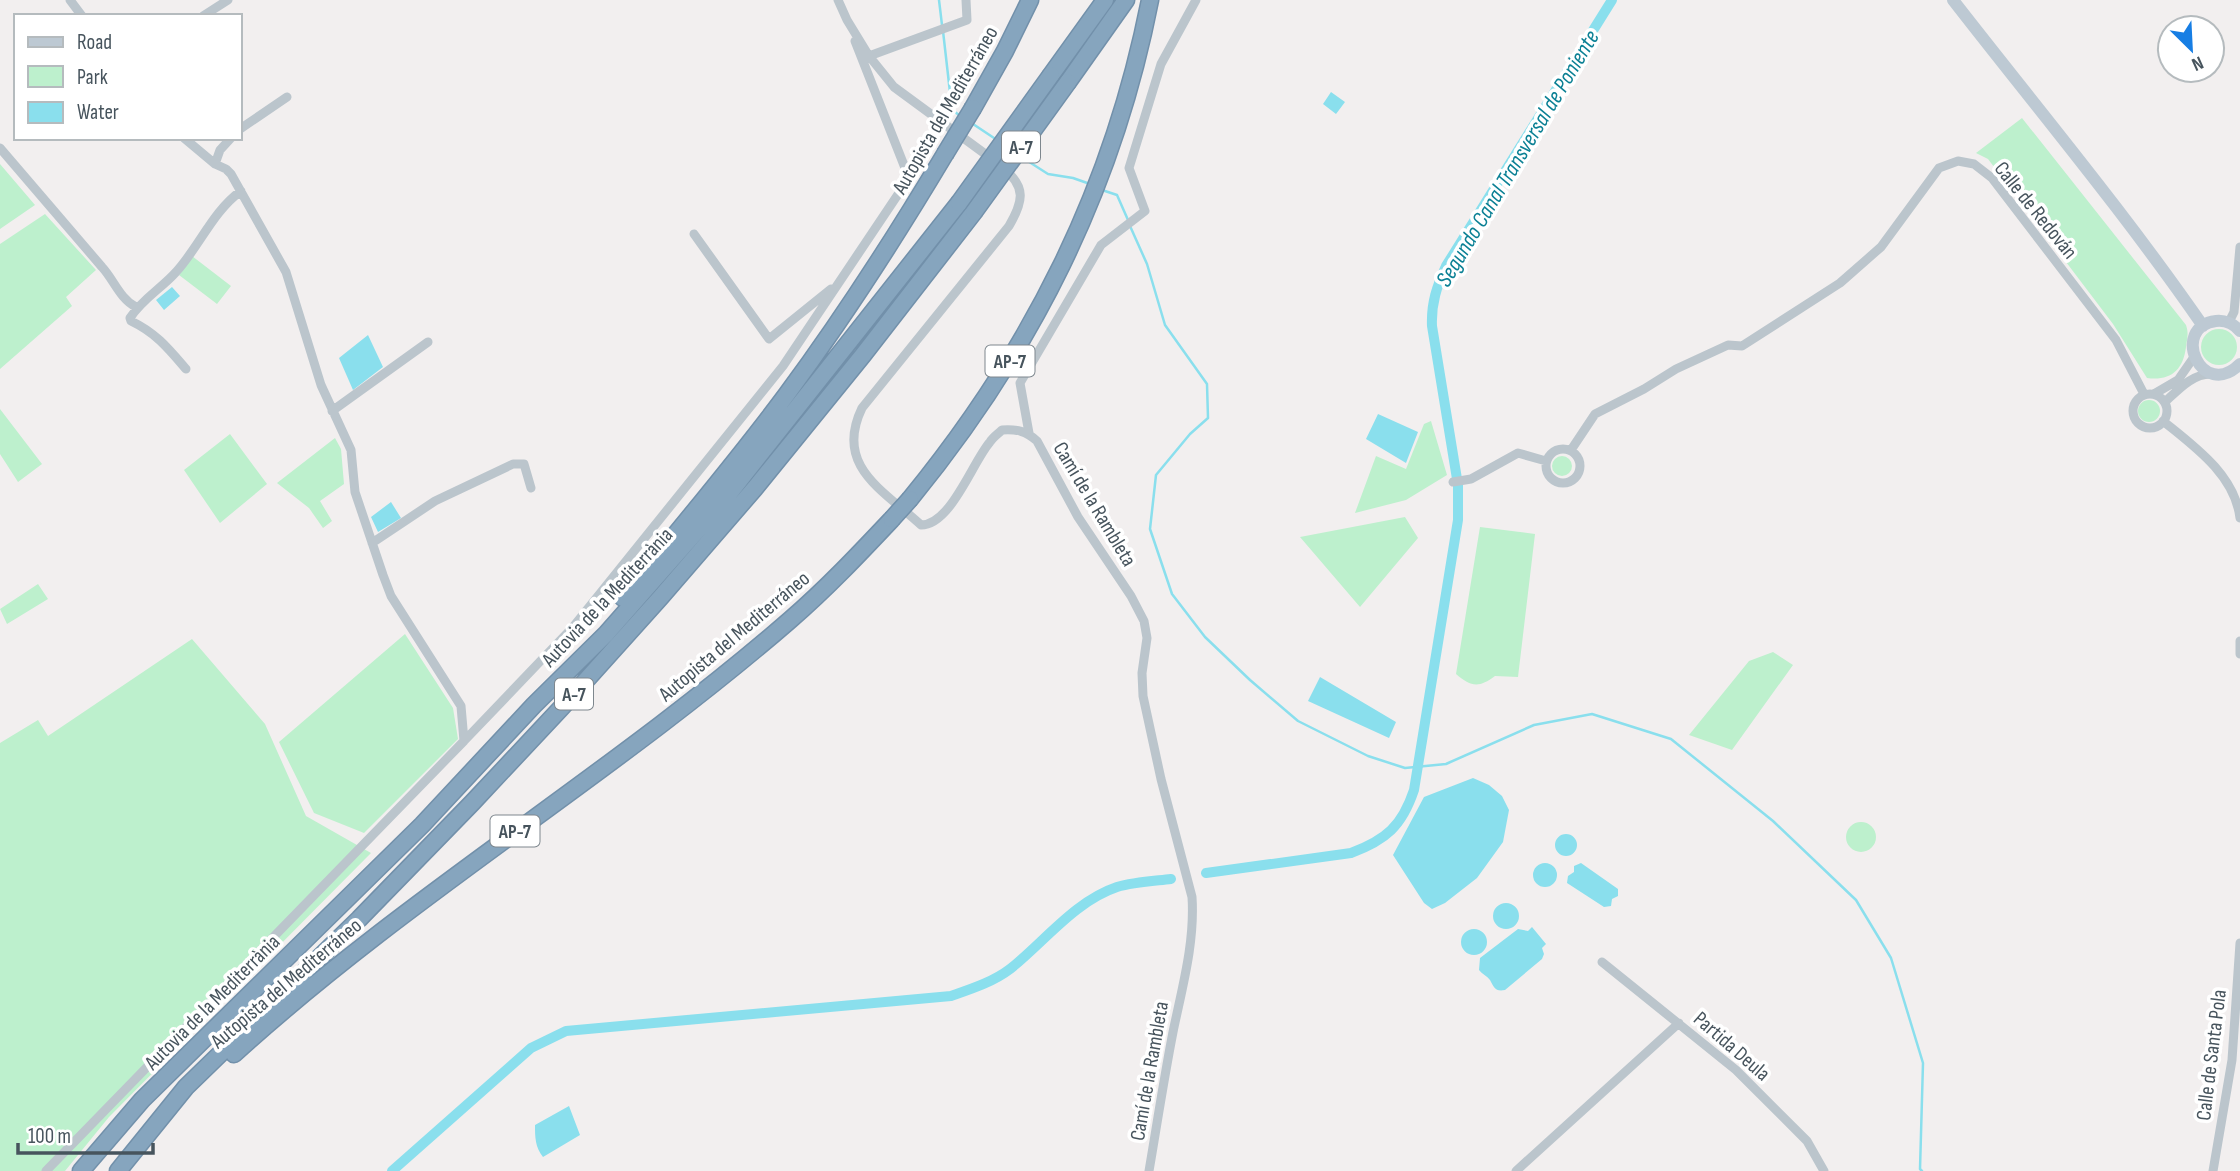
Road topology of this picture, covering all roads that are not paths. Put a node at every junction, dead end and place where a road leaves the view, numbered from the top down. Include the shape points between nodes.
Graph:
1 (228, 0) edge
2 (838, 0) edge
3 (966, 0) edge
4 (1030, 0) edge
5 (1105, 0) edge
6 (1150, 0) edge
7 (1196, 0) edge
8 (1953, 0) edge
9 (1122, 6) edge
10 (206, 14) edge
11 (847, 20) junction
12 (869, 56) junction
13 (287, 97) dead end
14 (242, 128) edge
15 (186, 140) edge
16 (229, 140) edge
17 (0, 148) edge
18 (215, 164) junction
19 (241, 191) junction
20 (694, 234) dead end
21 (2240, 247) edge
22 (838, 284) junction
23 (136, 307) junction
24 (2229, 322) junction
25 (2203, 326) junction
26 (2240, 331) edge
27 (428, 342) dead end
28 (2194, 357) junction
29 (2239, 366) edge
30 (186, 369) dead end
31 (2214, 374) junction
32 (2149, 394) junction
33 (2165, 402) junction
34 (332, 411) junction
35 (2163, 421) junction
36 (1029, 433) junction
37 (1571, 450) junction
38 (1546, 461) junction
39 (1458, 481) dead end
40 (531, 488) dead end
41 (2240, 518) edge
42 (372, 543) junction
43 (2240, 641) edge
44 (2240, 654) edge
45 (534, 705) junction
46 (464, 741) junction
47 (2240, 943) edge
48 (1602, 962) dead end
49 (1679, 1023) junction
50 (139, 1144) junction
51 (46, 1171) edge
52 (81, 1171) edge
53 (118, 1171) edge
54 (1149, 1171) edge
55 (1516, 1171) edge
56 (1824, 1171) edge
57 (2213, 1171) edge

1 - 10 street
2 - 11 street, Camí de la Rambleta
3 - 12 street via 967,19
4 - 45 highway, Autopista del Mediterráneo, bridge via 973,108 856,296 722,477
5 - 45 highway, Autovia de la Mediterrània / A-7, bridge via 959,203 724,500 606,634
6 - 50 highway, Autopista del Mediterráneo / AP-7, bridge via 1122,116 1088,209 1053,284 978,411 910,499 832,581 743,660 329,971
7 - 36 street via 1161,64 1129,168 1145,211 1101,245 1020,383
8 - 25 street via 2118,209
9 - 50 highway, Autovia de la Mediterrània / A-7, bridge via 974,212 763,478 508,765 186,1087
11 - 12 street, Camí de la Rambleta
11 - 22 street via 909,178
12 - 36 street, Camí de la Rambleta via 894,86 1012,175 1021,194 1020,208 1009,226 862,408 852,444 858,463 926,525 949,506 1002,430
13 - 14 street
15 - 18 street
16 - 18 street
17 - 23 street via 104,269 123,298
18 - 19 street via 231,174
19 - 23 street via 176,273
19 - 34 street via 286,272
20 - 22 street via 769,339
21 - 24 street
22 - 46 street via 783,366 573,627
23 - 30 street via 131,321 150,330
24 - 25 street
24 - 26 street
25 - 28 street via 2193,340
27 - 34 street
28 - 31 street
28 - 32 street via 2178,380
29 - 31 street
31 - 33 street via 2202,373
32 - 33 street
32 - 35 street via 2133,405 2134,419 2149,428
32 - 37 street, Calle de Redován via 2116,340 1992,178 1974,164 1958,161 1939,168 1881,247 1840,282 1742,346 1728,345 1676,369 1595,414
33 - 35 street
34 - 42 street via 351,450 355,492
35 - 41 street via 2221,473
36 - 54 street, Camí de la Rambleta via 1144,621 1143,696 1192,898 1192,939
37 - 38 street via 1553,451
37 - 38 street via 1580,467 1570,482 1553,481 1546,472
38 - 39 street via 1518,453 1471,479
40 - 42 street via 524,464 513,464 435,502
42 - 46 street via 391,596 461,706
43 - 44 street
45 - 52 highway, Autovia de la Mediterrània / A-7 via 422,825 142,1100
46 - 51 street
47 - 57 street, Calle de Santa Pola via 2232,1060
48 - 49 street, Partida Deula
49 - 55 street
49 - 56 street, Partida Deula via 1736,1070 1807,1141
50 - 53 highway, Autovia de la Mediterrània / A-7

